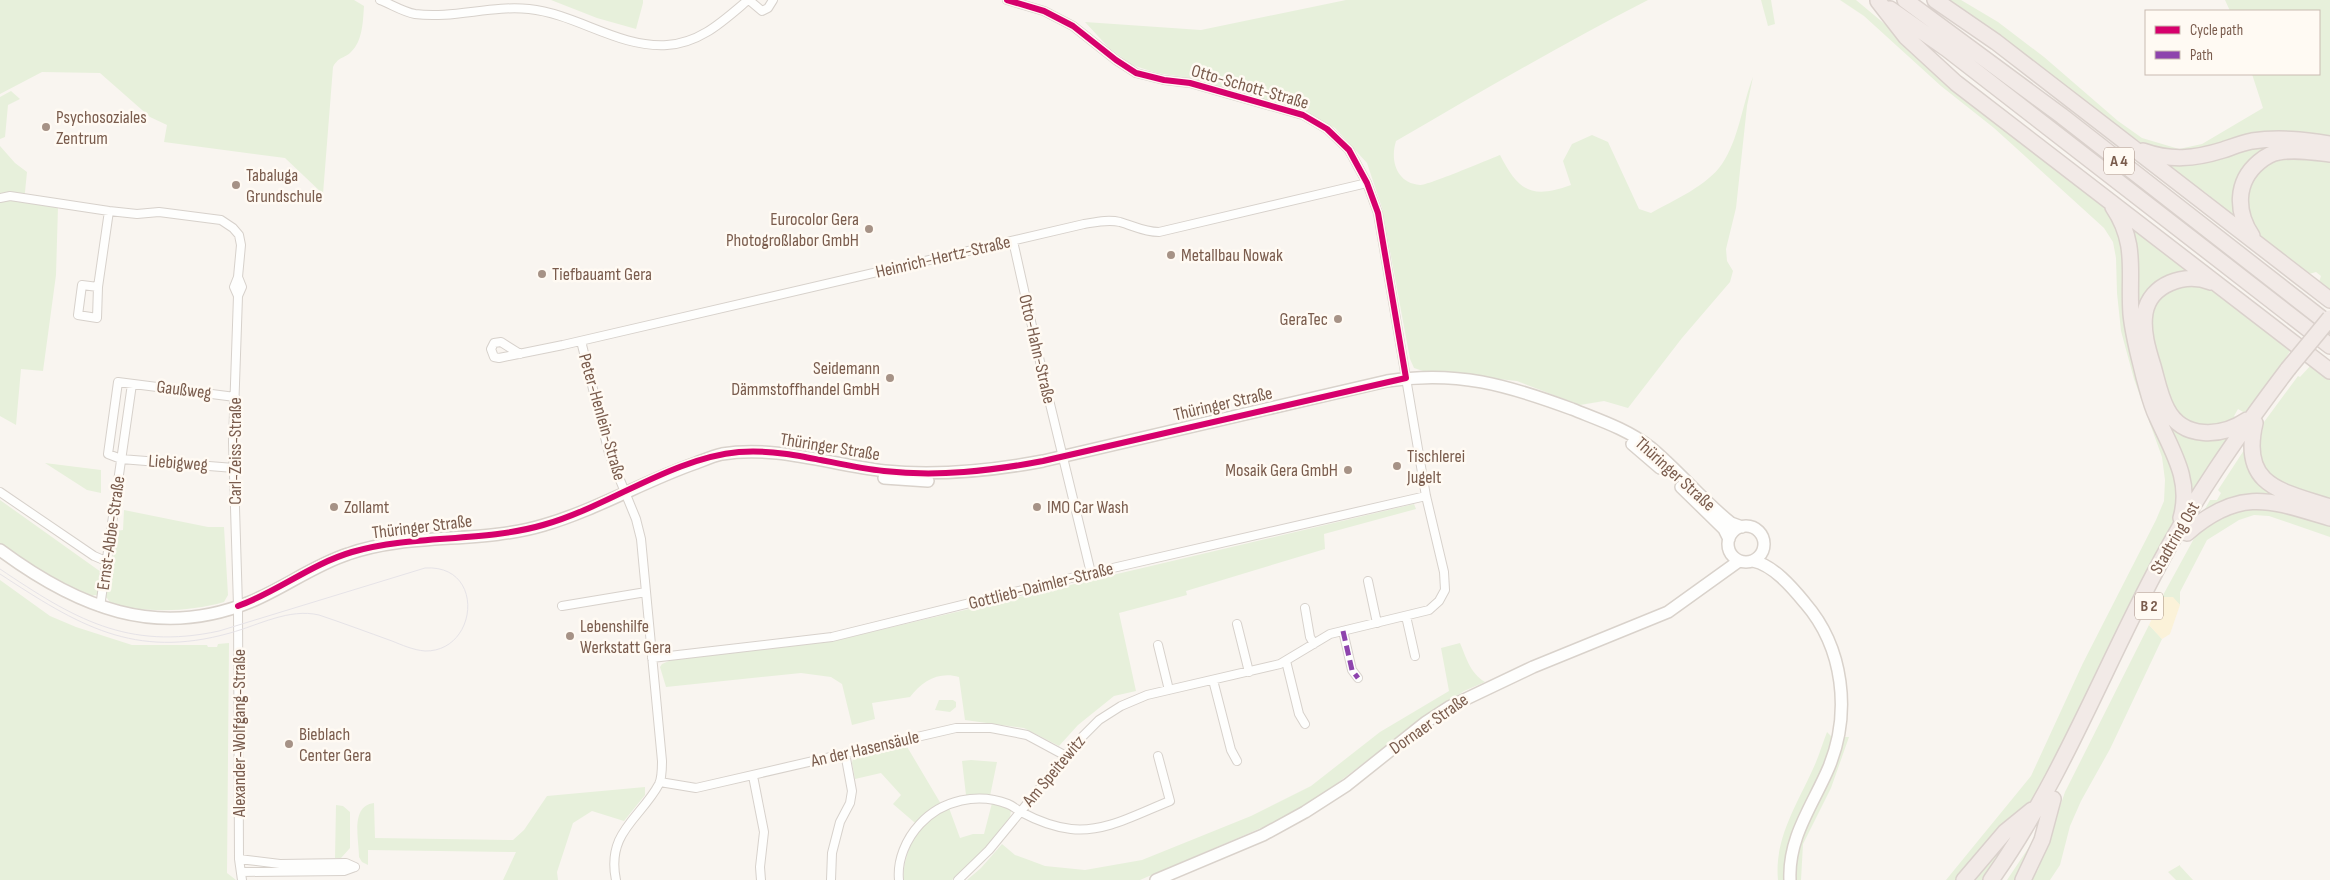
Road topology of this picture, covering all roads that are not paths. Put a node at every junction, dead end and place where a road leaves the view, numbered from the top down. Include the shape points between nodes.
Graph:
1 (380, 0) edge
2 (749, 0) edge
3 (773, 0) edge
4 (1007, 0) edge
5 (1877, 0) edge
6 (1905, 0) edge
7 (1934, 0) edge
8 (2330, 144) edge
9 (2132, 146) junction
10 (2330, 154) edge
11 (1367, 183) junction
12 (0, 198) edge
13 (2106, 198) junction
14 (108, 210) junction
15 (1013, 241) junction
16 (2257, 244) junction
17 (2219, 285) junction
18 (98, 287) junction
19 (2330, 300) edge
20 (2330, 318) edge
21 (2330, 325) edge
22 (2330, 329) edge
23 (581, 341) junction
24 (2330, 346) edge
25 (520, 354) dead end
26 (2290, 371) junction
27 (2330, 371) edge
28 (1406, 382) junction
29 (132, 384) junction
30 (236, 397) junction
31 (2253, 420) junction
32 (121, 459) junction
33 (1064, 459) junction
34 (234, 468) junction
35 (0, 492) edge
36 (624, 492) junction
37 (1426, 496) junction
38 (2330, 507) edge
39 (2330, 518) edge
40 (1742, 527) junction
41 (2183, 531) junction
42 (1729, 544) junction
43 (0, 550) edge
44 (1763, 550) junction
45 (106, 561) junction
46 (1739, 561) junction
47 (1752, 561) junction
48 (1091, 573) junction
49 (1781, 578) junction
50 (1368, 581) dead end
51 (1709, 582) junction
52 (646, 592) junction
53 (238, 606) junction
54 (562, 606) dead end
55 (100, 607) junction
56 (1305, 608) dead end
57 (1406, 616) junction
58 (1377, 623) junction
59 (1237, 624) dead end
60 (1343, 631) junction
61 (1158, 644) dead end
62 (1314, 644) junction
63 (1415, 656) dead end
64 (652, 658) junction
65 (1286, 661) junction
66 (1249, 672) junction
67 (1358, 678) dead end
68 (1213, 680) junction
69 (1169, 690) junction
70 (1305, 724) dead end
71 (845, 753) junction
72 (1066, 756) junction
73 (1158, 756) dead end
74 (1237, 761) dead end
75 (753, 776) junction
76 (660, 782) junction
77 (2046, 802) junction
78 (1020, 811) junction
79 (239, 859) junction
80 (242, 876) edge
81 (616, 880) edge
82 (761, 880) edge
83 (831, 880) edge
84 (899, 880) edge
85 (958, 880) edge
86 (1156, 880) edge
87 (1790, 880) edge
88 (1964, 880) edge
89 (1991, 880) edge
90 (1999, 880) edge
91 (2023, 880) edge

1 - 2 street via 413,13 440,15 504,8 529,9 559,15 640,45 690,41 711,31
2 - 3 street via 762,11
4 - 11 street, Otto-Schott-Straße via 1044,11 1072,26 1136,72 1190,83 1303,115 1327,129 1349,150
5 - 13 highway via 1906,37 1956,83
5 - 24 highway, A 4 via 1947,49
6 - 21 highway, A 4 via 2062,116
7 - 9 highway via 1996,42
8 - 9 highway via 2269,139 2179,159
9 - 16 highway
10 - 16 highway via 2296,150 2278,152 2253,167 2244,179 2240,203 2244,224
11 - 15 street, Heinrich-Hertz-Straße via 1159,232 1147,232 1119,221 1104,220
11 - 28 street, Otto-Schott-Straße via 1378,214
12 - 14 street via 20,197
13 - 17 highway
13 - 41 highway via 2129,239 2134,333 2156,415 2179,463 2184,485
14 - 18 street
14 - 30 street, Carl-Zeiss-Straße via 137,214 159,212 220,220 239,235 238,277 242,287 238,296
15 - 23 street, Heinrich-Hertz-Straße
15 - 33 street, Otto-Hahn-Straße
16 - 19 highway
17 - 27 highway
17 - 31 highway via 2190,278 2179,279 2161,288 2145,312 2149,352 2168,412 2189,430 2202,433 2226,431
18 - 18 street via 82,285 78,315 97,318
20 - 26 highway, Stadtring Ost / B 2, bridge
22 - 26 highway, B 2
23 - 25 street, Heinrich-Hertz-Straße
23 - 36 street, Peter-Henlein-Straße via 605,437
26 - 31 highway, Stadtring Ost / B 2
28 - 33 main road, Thüringer Straße
28 - 37 street, Otto-Schott-Straße
28 - 40 main road, Thüringer Straße via 1457,378 1486,381 1620,428 1650,448 1731,523
28 - 42 main road, Thüringer Straße via 1489,389 1616,434 1654,462 1724,529
29 - 30 street, Gaußweg
29 - 32 street, Ernst-Abbe-Straße
29 - 32 street, Ernst-Abbe-Straße via 118,382 115,395 108,454
30 - 34 street, Carl-Zeiss-Straße
31 - 38 highway via 2252,455 2263,479 2272,488
31 - 41 highway, Stadtring Ost / B 2
32 - 34 street, Liebigweg
32 - 45 street, Ernst-Abbe-Straße
33 - 36 main road, Thüringer Straße via 1006,475 947,481 884,478 811,463 758,460 697,462
33 - 48 street, Otto-Hahn-Straße
34 - 53 street, Carl-Zeiss-Straße
35 - 45 street
36 - 52 street, Peter-Henlein-Straße via 640,534
36 - 53 main road, Thüringer Straße via 541,526 351,553
37 - 48 street, Gottlieb-Daimler-Straße
37 - 57 street, Am Speitewitz via 1444,572 1445,590 1429,610
39 - 41 highway via 2279,503 2246,501 2218,510
40 - 42 main road via 1734,531
40 - 44 main road via 1759,532
41 - 77 highway, Stadtring Ost / B 2
42 - 46 main road
42 - 51 main road, Dornaer Straße via 1728,555
43 - 55 main road, Thüringer Straße via 55,587
44 - 47 main road
44 - 49 main road
45 - 55 street, Ernst-Abbe-Straße
46 - 47 main road
46 - 51 main road, Dornaer Straße
47 - 49 main road via 1761,563
48 - 64 street, Gottlieb-Daimler-Straße via 832,637
49 - 87 main road via 1810,609 1831,646 1842,701 1836,748 1796,835
50 - 58 street
51 - 86 main road, Dornaer Straße via 1668,612 1534,667 1449,707 1347,785 1305,812 1263,835
52 - 54 street
52 - 64 street, Peter-Henlein-Straße
53 - 55 main road, Thüringer Straße via 210,615 175,618 135,616
53 - 79 street, Alexander-Wolfgang-Straße
56 - 62 street
57 - 58 street, Am Speitewitz
57 - 63 street
58 - 60 street, Am Speitewitz
59 - 66 street
60 - 62 street, Am Speitewitz via 1330,634
60 - 67 street via 1352,670
61 - 69 street
62 - 65 street, Am Speitewitz
64 - 76 street via 662,761
65 - 66 street, Am Speitewitz
65 - 70 street via 1299,714
66 - 68 street, Am Speitewitz
68 - 69 street, Am Speitewitz
68 - 74 street via 1231,750
69 - 72 street, Am Speitewitz via 1121,706 1099,720
71 - 72 street, An der Hasensäule via 956,728 991,728 1027,734
71 - 75 street, An der Hasensäule
71 - 83 street via 852,791 832,853
72 - 78 street, Am Speitewitz
73 - 78 street via 1170,801 1086,830 1056,827
75 - 76 street, An der Hasensäule via 696,788
75 - 82 street via 764,832
76 - 81 street via 622,832 616,858
77 - 88 highway, B 2 via 2005,832
77 - 89 highway, Stadtring Ost / B 2
77 - 90 highway, Stadtring Ost / B 2
77 - 91 highway, B 2 via 2039,848
78 - 84 street via 1010,804 982,798 966,799 935,811 916,828 906,845
78 - 85 street, Am Speitewitz via 989,850
79 - 80 street, Alexander-Wolfgang-Straße
79 - 80 street, Alexander-Wolfgang-Straße via 280,864 346,863 355,867 344,871

